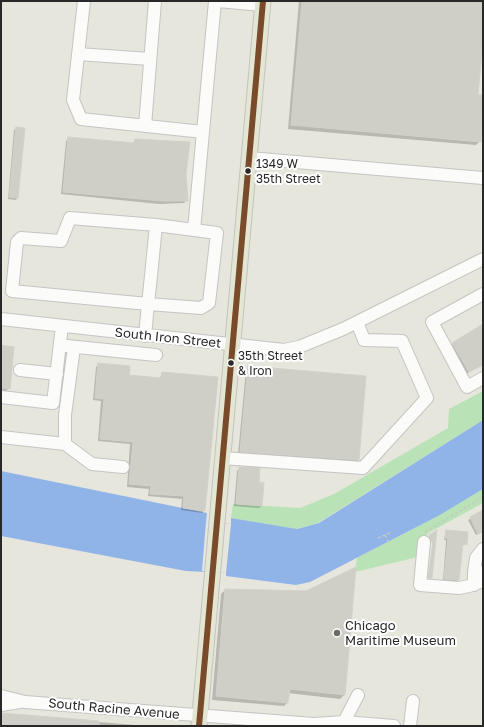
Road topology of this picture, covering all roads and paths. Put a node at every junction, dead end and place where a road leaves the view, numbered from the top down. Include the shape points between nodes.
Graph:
1 (84, 1) edge
2 (155, 1) edge
3 (215, 1) edge
4 (218, 1) edge
5 (262, 3) edge
6 (78, 54) junction
7 (150, 59) junction
8 (145, 126) junction
9 (203, 132) junction
10 (249, 158) junction
11 (483, 178) edge
12 (156, 225) junction
13 (194, 230) junction
14 (483, 259) edge
15 (483, 294) edge
16 (148, 304) junction
17 (1, 319) edge
18 (357, 322) junction
19 (62, 326) junction
20 (146, 336) junction
21 (60, 345) junction
22 (232, 345) junction
23 (74, 347) junction
24 (156, 355) dead end
25 (20, 370) dead end
26 (56, 374) junction
27 (483, 378) edge
28 (1, 397) edge
29 (1, 437) edge
30 (66, 444) junction
31 (222, 458) junction
32 (123, 467) dead end
33 (483, 497) edge
34 (392, 532) dead end
35 (385, 535) junction
36 (378, 538) dead end
37 (424, 542) joint
38 (390, 546) dead end
39 (483, 549) edge
40 (483, 572) edge
41 (474, 585) junction
42 (358, 695) dead end
43 (1, 696) edge
44 (413, 701) dead end
45 (25, 702) junction
46 (1, 705) edge
47 (200, 721) edge
48 (344, 722) junction
49 (263, 723) edge
50 (329, 724) edge
51 (394, 726) edge
52 (410, 726) edge

1 - 6 street
2 - 7 street
3 - 9 street
4 - 5 street
5 - 10 main road
6 - 7 street
6 - 8 street via 73,100 81,118
7 - 8 street
8 - 9 street
9 - 13 street
10 - 11 street
10 - 22 main road
12 - 13 street
12 - 16 street
12 - 16 street via 70,218 61,241 22,238 17,242 12,291
13 - 16 street via 217,234 210,303 201,308
14 - 18 street, South Iron Street
15 - 27 street via 432,322 467,387
16 - 20 street
17 - 19 street, South Iron Street
18 - 22 street, South Iron Street via 299,347 284,350
18 - 31 street via 364,340 402,341 427,398 363,468
19 - 20 street, South Iron Street
19 - 21 street
20 - 22 street, South Iron Street
21 - 23 street
21 - 26 street
22 - 31 main road
23 - 24 street
23 - 30 street via 65,415
25 - 26 street
26 - 28 street via 53,403
29 - 30 street
30 - 32 street via 92,464
31 - 47 main road
33 - 37 path via 427,530 424,533
34 - 35 path
35 - 36 path
35 - 38 path
37 - 41 street via 420,585 458,588
39 - 41 street via 476,558
40 - 41 street via 480,582
42 - 48 street
43 - 45 street, South Racine Avenue
44 - 52 street
45 - 46 street, South Racine Avenue
45 - 47 street, South Racine Avenue
47 - 49 street, South Racine Avenue
48 - 50 street, South Racine Avenue
48 - 51 street, South Racine Avenue
49 - 50 street, South Racine Avenue

